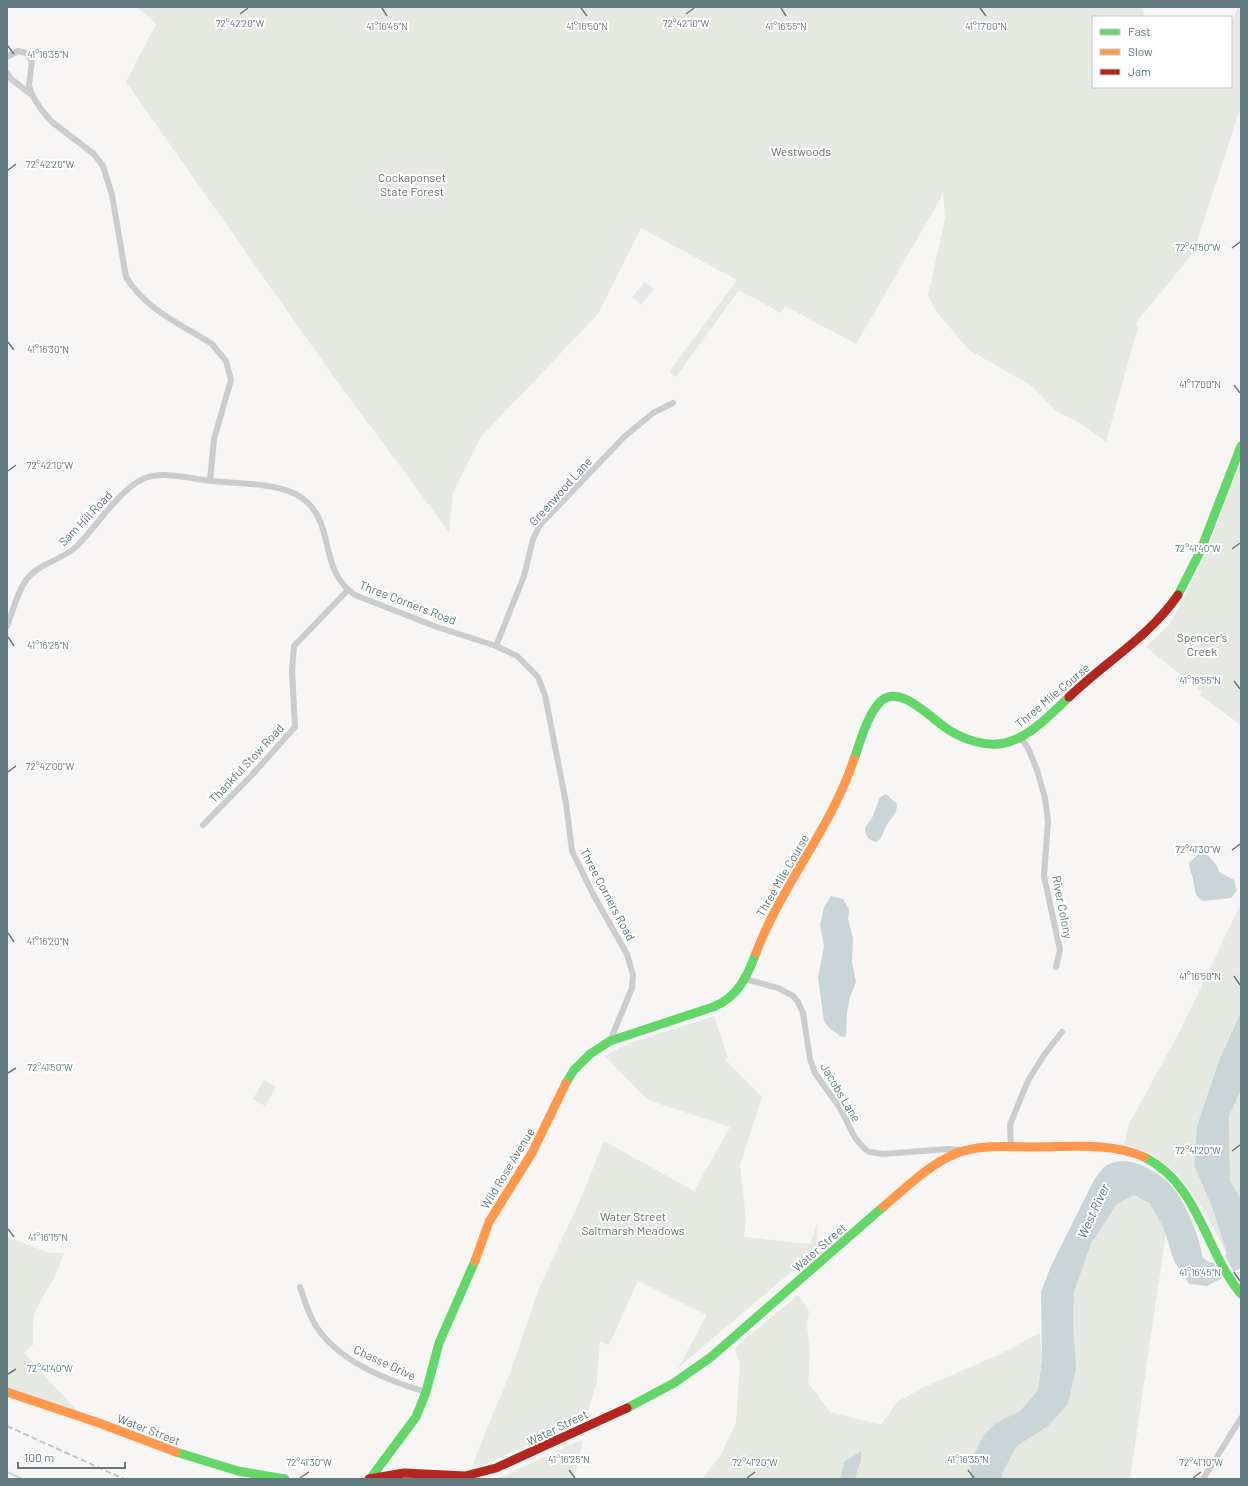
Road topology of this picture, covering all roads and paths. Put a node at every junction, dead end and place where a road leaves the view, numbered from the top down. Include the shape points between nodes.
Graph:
1 (7, 57) edge
2 (7, 73) edge
3 (32, 95) junction
4 (673, 403) dead end
5 (1241, 446) edge
6 (210, 480) junction
7 (348, 590) junction
8 (7, 626) edge
9 (496, 646) junction
10 (1020, 737) junction
11 (203, 824) dead end
12 (1056, 968) dead end
13 (745, 979) junction
14 (1062, 1032) dead end
15 (610, 1041) junction
16 (1011, 1146) junction
17 (965, 1151) junction
18 (300, 1287) dead end
19 (1241, 1294) edge
20 (7, 1392) edge
21 (426, 1392) junction
22 (1241, 1418) edge
23 (285, 1479) edge
24 (369, 1479) edge
25 (1203, 1479) edge

1 - 3 street via 18,51 28,55 32,61 29,85
2 - 3 street via 10,79
3 - 6 street via 52,122 94,154 103,166 112,195 126,277 134,289 150,305 212,344 228,366 231,380 214,439
4 - 9 street, Greenwood Lane via 653,413 624,437 540,525 533,539 524,576
5 - 10 street, Three Mile Course via 1227,477 1207,535 1192,568 1168,609 1148,632
6 - 7 street, Three Corners Road via 278,488 297,495 308,503 323,528 332,566
6 - 8 street, Sam Hill Road via 152,476 135,483 77,546 29,576
7 - 9 street, Three Corners Road via 437,627
7 - 11 street, Thankful Stow Road via 294,646 294,727 252,775
9 - 15 street, Three Corners Road via 517,656 528,665 542,685 566,803 572,851 632,968 632,988
10 - 12 street, River Colony via 1028,748 1045,798 1048,821 1044,876 1060,950
10 - 13 street, Three Mile Course via 1002,744 972,741 951,732 915,704 901,697 891,696 882,701 870,720 839,799 772,914
13 - 15 street, Wild Rose Avenue via 733,996 721,1004
13 - 17 street, Jacobs Lane via 778,988 793,996 798,1002 803,1013 810,1059 815,1074 837,1102 855,1138 869,1152 883,1154 948,1149
14 - 16 street via 1029,1079 1010,1125
15 - 21 street, Wild Rose Avenue via 590,1054 570,1076 535,1149 495,1210 439,1343
16 - 17 street, Water Street
16 - 19 street, Water Street via 1103,1148 1140,1156 1164,1170 1184,1191 1197,1211 1228,1277
17 - 24 street, Water Street via 939,1163 920,1176 711,1357 674,1383 638,1403 496,1468 465,1476 404,1472
18 - 21 street, Chasse Drive via 320,1331 341,1353 385,1377
20 - 23 street, Water Street via 99,1423 161,1448 238,1471
21 - 24 street, Wild Rose Avenue via 411,1426
22 - 25 street

